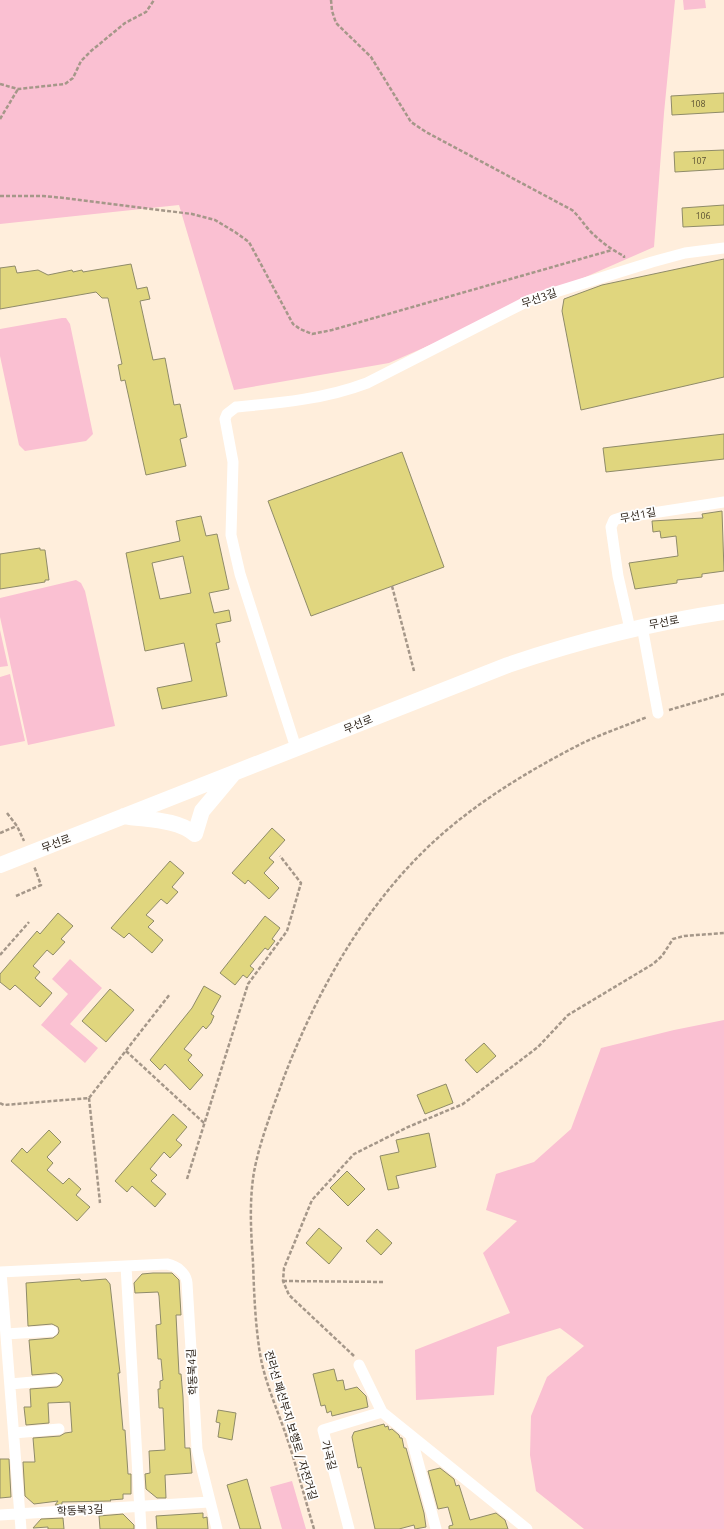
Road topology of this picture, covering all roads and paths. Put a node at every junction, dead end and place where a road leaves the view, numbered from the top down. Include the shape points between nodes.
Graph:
1 (154, 0) edge
2 (331, 0) edge
3 (0, 84) edge
4 (18, 89) junction
5 (0, 119) edge
6 (0, 196) edge
7 (724, 248) edge
8 (724, 502) edge
9 (392, 586) dead end
10 (724, 612) edge
11 (636, 628) junction
12 (414, 671) dead end
13 (724, 694) edge
14 (658, 713) junction
15 (296, 748) junction
16 (234, 773) junction
17 (7, 813) dead end
18 (124, 816) junction
19 (0, 833) edge
20 (280, 856) dead end
21 (0, 865) edge
22 (41, 885) dead end
23 (16, 896) dead end
24 (29, 922) dead end
25 (724, 933) edge
26 (0, 954) edge
27 (170, 994) dead end
28 (126, 1051) junction
29 (89, 1098) junction
30 (0, 1103) edge
31 (204, 1123) junction
32 (187, 1179) dead end
33 (100, 1203) dead end
34 (126, 1266) junction
35 (1, 1272) edge
36 (283, 1281) junction
37 (384, 1282) dead end
38 (52, 1331) dead end
39 (6, 1334) junction
40 (359, 1365) joint
41 (56, 1380) dead end
42 (10, 1384) junction
43 (382, 1412) junction
44 (59, 1430) dead end
45 (14, 1433) junction
46 (411, 1436) junction
47 (209, 1502) junction
48 (140, 1507) junction
49 (20, 1514) junction
50 (0, 1515) edge
51 (512, 1516) junction
52 (21, 1529) edge
53 (141, 1529) edge
54 (217, 1529) edge
55 (314, 1529) edge
56 (349, 1529) edge
57 (436, 1529) edge
58 (516, 1529) edge
59 (527, 1529) edge

1 - 4 path via 146,12 125,23 91,51 81,61 70,82 57,86
2 - 6 path via 336,23 371,57 411,122 572,210 581,217 590,231 612,250 312,334 289,320 249,242 215,220 192,214 64,198
3 - 4 path
4 - 5 path
7 - 15 street, 무선3길 via 685,253 530,300 367,383 348,390 318,397 236,407 227,414 225,419 232,462 231,535 240,574
8 - 11 street, 무선1길 via 614,520 611,527 618,576
9 - 12 path
10 - 11 street, 무선로
11 - 14 street
11 - 15 street, 무선로 via 569,644 508,665
13 - 14 path, 전라선 폐선부지 보행로 / 자전거길
14 - 55 path, 전라선 폐선부지 보행로 / 자전거길 via 575,747 501,789 447,830 405,872 364,920 330,977 298,1041 274,1104 254,1172 252,1238 259,1350
15 - 16 street, 무선로
16 - 18 street, 무선로
16 - 18 street via 202,812 195,834 179,825
17 - 19 path via 18,826
18 - 21 street, 무선로
20 - 31 path via 301,883 287,931 248,984
22 - 23 path
24 - 26 path
25 - 36 path via 673,939 653,964 568,1015 538,1047 471,1099 354,1154 312,1200 284,1268
27 - 28 path
28 - 29 path
28 - 31 path
29 - 30 path via 4,1106
29 - 33 path
31 - 32 path
34 - 35 street, 학동북4길
34 - 47 street, 학동북4길 via 171,1265 186,1276 197,1449
34 - 48 street
35 - 39 street, 학동북4길
36 - 37 path
36 - 40 path via 289,1295 353,1355
38 - 39 street
39 - 42 street, 학동북4길
40 - 43 street
41 - 42 street
42 - 45 street, 학동북4길
43 - 46 street
43 - 56 street, 가곡길 via 323,1430
44 - 45 street
45 - 49 street, 학동북4길
46 - 51 street
46 - 57 street
47 - 48 street, 학동북3길
47 - 54 street, 학동북4길
48 - 49 street, 학동북3길
48 - 53 street
49 - 50 street, 학동북3길
49 - 52 street
51 - 58 street
51 - 59 street

